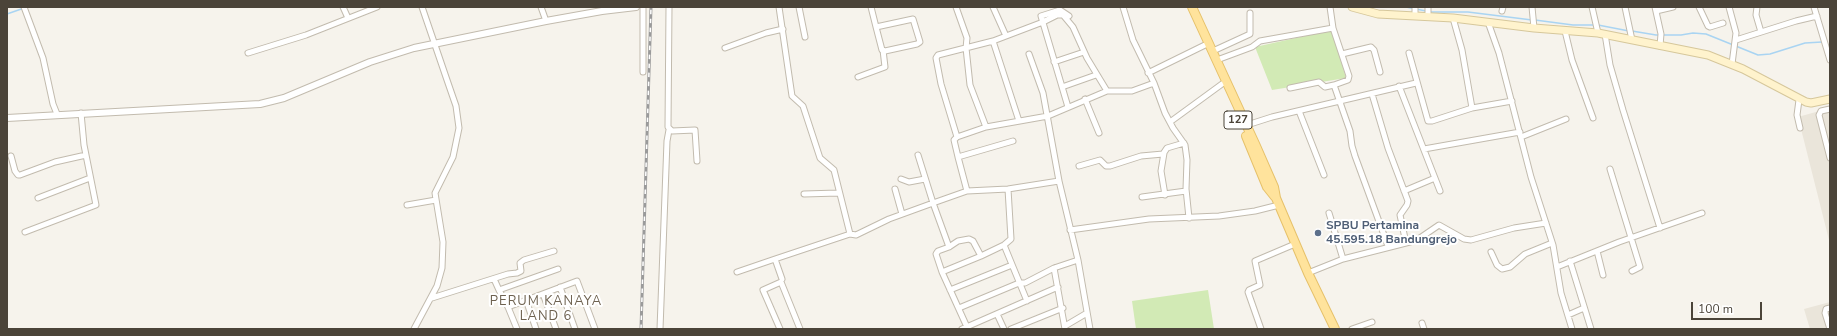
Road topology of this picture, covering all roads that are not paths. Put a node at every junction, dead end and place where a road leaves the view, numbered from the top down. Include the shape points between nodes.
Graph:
1 (343, 7) edge
2 (377, 7) edge
3 (422, 7) edge
4 (541, 7) edge
5 (636, 7) edge
6 (643, 7) edge
7 (779, 7) edge
8 (799, 7) edge
9 (871, 7) edge
10 (956, 7) edge
11 (992, 7) edge
12 (1123, 7) edge
13 (1188, 7) edge
14 (1192, 7) edge
15 (1330, 7) edge
16 (1356, 7) edge
17 (1532, 7) edge
18 (1592, 7) edge
19 (1625, 7) edge
20 (1673, 7) edge
21 (1699, 7) edge
22 (1729, 7) edge
23 (1757, 7) edge
24 (1814, 7) edge
25 (1059, 8) edge
26 (601, 9) edge
27 (668, 9) edge
28 (1655, 9) edge
29 (26, 10) edge
30 (1428, 11) edge
31 (1415, 12) edge
32 (1250, 13) dead end
33 (1817, 16) junction
34 (348, 18) junction
35 (1066, 18) junction
36 (1454, 18) junction
37 (546, 21) junction
38 (1043, 22) junction
39 (1488, 22) junction
40 (1723, 23) dead end
41 (1534, 26) junction
42 (876, 27) junction
43 (1333, 28) junction
44 (783, 29) junction
45 (1565, 31) junction
46 (1600, 32) junction
47 (1761, 32) junction
48 (1630, 35) junction
49 (1006, 36) junction
50 (805, 37) dead end
51 (993, 41) junction
52 (1205, 41) junction
53 (1660, 43) junction
54 (435, 45) junction
55 (1735, 45) junction
56 (725, 48) dead end
57 (966, 48) junction
58 (883, 50) junction
59 (1213, 51) junction
60 (1084, 52) junction
61 (248, 53) dead end
62 (1409, 53) dead end
63 (1029, 54) dead end
64 (1342, 54) junction
65 (1217, 60) junction
66 (1830, 60) edge
67 (1054, 62) junction
68 (1732, 64) junction
69 (642, 72) dead end
70 (1380, 72) dead end
71 (1148, 73) junction
72 (1096, 75) junction
73 (858, 77) dead end
74 (1154, 83) junction
75 (1416, 83) junction
76 (1222, 84) junction
77 (1334, 85) junction
78 (1400, 86) junction
79 (1062, 87) junction
80 (1290, 88) dead end
81 (1107, 91) junction
82 (1372, 94) junction
83 (1085, 99) junction
84 (1830, 99) edge
85 (1799, 100) junction
86 (1341, 101) junction
87 (1512, 101) junction
88 (1068, 108) junction
89 (1472, 108) junction
90 (1830, 109) edge
91 (1299, 111) junction
92 (81, 113) junction
93 (57, 114) junction
94 (1048, 116) junction
95 (7, 118) edge
96 (1593, 118) dead end
97 (1566, 119) dead end
98 (1019, 121) junction
99 (1170, 122) junction
100 (1247, 126) junction
101 (986, 127) junction
102 (1800, 128) dead end
103 (670, 130) junction
104 (1099, 133) dead end
105 (1520, 134) junction
106 (957, 137) junction
107 (1013, 141) dead end
108 (1184, 143) junction
109 (1424, 149) junction
110 (1164, 153) junction
111 (86, 155) junction
112 (918, 155) dead end
113 (11, 156) dead end
114 (958, 157) junction
115 (1830, 158) edge
116 (697, 161) dead end
117 (1079, 166) dead end
118 (1610, 169) dead end
119 (1324, 175) dead end
120 (90, 178) junction
121 (1435, 178) junction
122 (901, 179) dead end
123 (925, 179) junction
124 (1059, 181) junction
125 (895, 189) dead end
126 (1008, 189) junction
127 (967, 191) junction
128 (1186, 191) junction
129 (1404, 191) junction
130 (1440, 191) dead end
131 (838, 193) junction
132 (804, 194) dead end
133 (1164, 195) junction
134 (1142, 197) dead end
135 (38, 198) dead end
136 (436, 200) junction
137 (1277, 201) junction
138 (933, 203) junction
139 (407, 205) dead end
140 (1329, 213) dead end
141 (1702, 213) dead end
142 (902, 214) junction
143 (1189, 218) junction
144 (1546, 223) junction
145 (1660, 228) junction
146 (1070, 230) junction
147 (25, 232) dead end
148 (850, 234) junction
149 (1631, 238) junction
150 (1406, 243) junction
151 (1552, 243) junction
152 (1296, 244) junction
153 (1004, 245) junction
154 (949, 246) junction
155 (1388, 246) junction
156 (1597, 251) junction
157 (554, 252) dead end
158 (1491, 252) dead end
159 (981, 256) junction
160 (1342, 259) junction
161 (775, 260) junction
162 (1078, 260) junction
163 (1570, 261) junction
164 (1012, 265) junction
165 (1557, 267) junction
166 (558, 268) dead end
167 (1054, 268) junction
168 (1632, 271) dead end
169 (737, 272) dead end
170 (942, 272) junction
171 (1308, 273) junction
172 (1603, 275) dead end
173 (494, 279) junction
174 (782, 279) dead end
175 (1019, 283) junction
176 (1058, 287) junction
177 (560, 288) junction
178 (499, 290) junction
179 (950, 290) junction
180 (543, 294) junction
181 (432, 298) junction
182 (526, 300) junction
183 (1027, 301) junction
184 (508, 307) junction
185 (959, 308) junction
186 (1062, 308) junction
187 (1584, 308) junction
188 (1830, 308) edge
189 (1087, 313) junction
190 (997, 314) junction
191 (1568, 315) junction
192 (1372, 322) dead end
193 (1422, 323) dead end
194 (974, 327) edge
195 (964, 328) edge
196 (1065, 328) edge
197 (414, 329) edge
198 (517, 329) edge
199 (536, 329) edge
200 (556, 329) edge
201 (575, 329) edge
202 (595, 329) edge
203 (660, 329) edge
204 (780, 329) edge
205 (800, 329) edge
206 (1004, 329) edge
207 (1011, 329) edge
208 (1090, 329) edge
209 (1261, 329) edge
210 (1335, 329) edge
211 (1352, 329) edge
212 (1424, 329) edge
213 (1572, 329) edge
214 (1591, 329) edge
215 (1830, 329) edge

1 - 34 street
2 - 34 street
3 - 54 street
4 - 37 street
5 - 26 street
6 - 69 street
7 - 44 street
8 - 50 street
9 - 42 street
10 - 57 street via 967,38
11 - 49 street
12 - 71 street via 1132,40
13 - 52 main road, 127
14 - 52 main road, 127
15 - 43 street
16 - 31 main road via 1378,14
17 - 41 street
18 - 46 street
19 - 48 street
20 - 28 street
21 - 40 street via 1708,26
22 - 55 street via 1736,33
23 - 47 street via 1756,15
24 - 33 street
25 - 35 street via 1069,16
25 - 38 street via 1041,16
26 - 37 street
27 - 103 street
28 - 53 street via 1662,34
29 - 93 street via 43,58
30 - 31 main road
30 - 36 main road
32 - 59 street via 1250,34
33 - 47 street
33 - 66 street
34 - 61 street via 306,35
35 - 38 street via 1057,15
35 - 60 street
36 - 39 main road
36 - 89 street
37 - 54 street
38 - 49 street
38 - 67 street
39 - 41 main road
39 - 87 street
41 - 45 main road
42 - 58 street
42 - 58 street via 914,20 919,43
43 - 64 street
43 - 65 street via 1260,41 1252,48
44 - 56 street
44 - 131 street via 792,96 804,108 820,158 834,170
45 - 46 main road
45 - 96 street via 1572,60
46 - 48 main road
46 - 145 street
47 - 55 street
48 - 53 main road
49 - 51 street
51 - 57 street
51 - 98 street
52 - 59 main road, 127
52 - 71 street
52 - 76 main road, 127
53 - 68 main road via 1699,52
54 - 92 street via 414,48 370,62 284,98 260,104
54 - 136 street via 456,106 459,128 453,157 438,185
55 - 68 street
57 - 101 street via 970,85
57 - 106 street via 938,55 935,60
58 - 73 street via 884,67
59 - 65 main road, 127
60 - 67 street
60 - 72 street
62 - 75 street
63 - 94 street
64 - 70 street via 1371,47
64 - 77 street via 1349,78
65 - 100 main road, 127
67 - 79 street
68 - 85 main road
71 - 74 street
72 - 79 street
72 - 81 street
74 - 81 street via 1132,91
74 - 99 street
75 - 78 street
75 - 89 street via 1428,121
76 - 99 street
76 - 137 main road, 127 via 1267,187
77 - 80 street via 1325,87 1319,82
77 - 86 street
78 - 82 street
78 - 109 street
79 - 88 street
81 - 83 street
82 - 86 street
82 - 129 street
83 - 88 street
83 - 104 street
84 - 85 main road via 1809,103
85 - 102 street via 1797,115
86 - 91 street
86 - 155 street via 1354,151
87 - 89 street
87 - 105 street
88 - 94 street
90 - 115 street via 1821,111 1819,115
91 - 100 street
91 - 119 street
92 - 93 street
92 - 111 street
93 - 95 street
94 - 98 street
94 - 124 street
97 - 105 street
98 - 101 street
99 - 108 street
100 - 137 main road, 127 via 1274,187
101 - 106 street
103 - 116 street via 695,131
103 - 203 street via 667,141
105 - 109 street
105 - 144 street
106 - 114 street via 954,140
107 - 114 street
108 - 110 street via 1167,148
108 - 128 street via 1187,160
109 - 121 street
110 - 117 street via 1140,156 1110,166 1106,166 1100,160
110 - 133 street via 1161,171
111 - 113 street via 55,162 18,175
111 - 120 street
112 - 123 street
114 - 127 street
118 - 149 street
120 - 135 street
120 - 147 street via 97,203 95,206
121 - 129 street
121 - 130 street
122 - 123 street via 909,182
123 - 138 street
124 - 126 street
124 - 146 street
125 - 142 street
126 - 127 street
126 - 153 street via 1012,236
127 - 138 street
128 - 133 street
128 - 143 street
129 - 150 street via 1408,203 1400,215
131 - 132 street
131 - 148 street
133 - 134 street
136 - 139 street
136 - 181 street via 443,255 442,268
137 - 143 street via 1256,211
137 - 152 main road, 127
138 - 142 street
138 - 154 street
140 - 160 street
141 - 145 street
142 - 148 street via 856,235
143 - 146 street via 1149,219
144 - 150 street via 1468,240 1439,226 1417,240
144 - 151 street
145 - 149 street
146 - 162 street
148 - 161 street
149 - 156 street
149 - 168 street via 1640,267
150 - 155 street
151 - 158 street via 1525,254 1510,267 1502,269 1497,265
151 - 165 street
152 - 171 main road, 127
152 - 209 street via 1255,261 1260,285 1248,292
153 - 159 street
153 - 164 street
154 - 159 street via 969,239 973,241
154 - 170 street via 936,254
155 - 160 street
156 - 163 street
156 - 172 street
157 - 173 street via 524,260 520,263 521,271
159 - 170 street
160 - 171 street
161 - 169 street
161 - 174 street
162 - 167 street
162 - 189 street
163 - 165 street
163 - 187 street
164 - 175 street
164 - 179 street
165 - 191 street
166 - 178 street
167 - 175 street via 1025,283
167 - 176 street
170 - 179 street
171 - 210 main road, 127
173 - 178 street
173 - 181 street
175 - 183 street
175 - 185 street
176 - 183 street
176 - 186 street
177 - 180 street
177 - 201 street
177 - 202 street via 577,282
178 - 184 street
179 - 185 street
180 - 182 street
180 - 200 street
181 - 197 street
182 - 184 street
182 - 199 street
183 - 190 street
184 - 198 street
185 - 195 street
186 - 196 street
186 - 207 street
187 - 191 street
187 - 214 street
188 - 215 street via 1826,309 1825,313
189 - 196 street
189 - 208 street
190 - 194 street
190 - 206 street
191 - 213 street
192 - 211 street
193 - 212 street
194 - 195 street
204 - 205 street via 763,290 781,282

